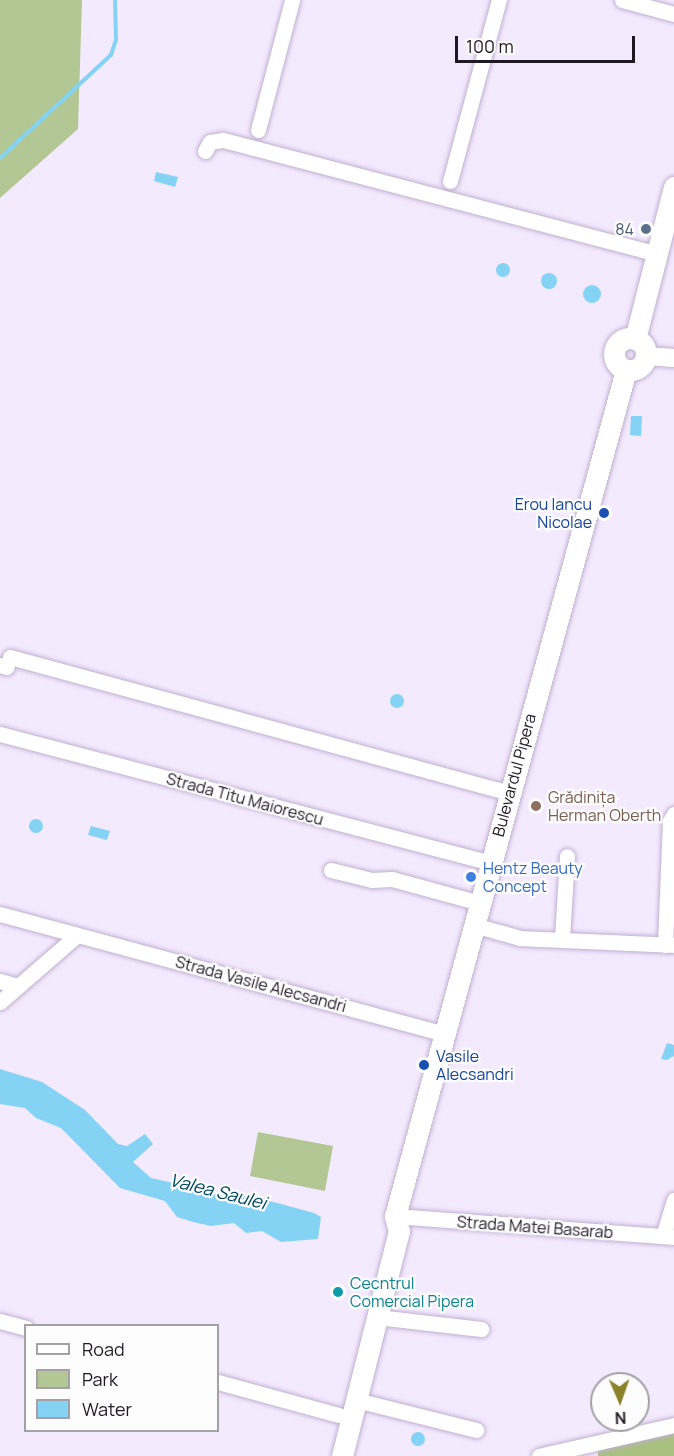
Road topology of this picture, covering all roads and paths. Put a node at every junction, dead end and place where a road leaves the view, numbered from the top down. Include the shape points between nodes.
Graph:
1 (292, 0) edge
2 (498, 0) edge
3 (622, 0) edge
4 (674, 14) edge
5 (258, 130) dead end
6 (205, 151) dead end
7 (450, 182) dead end
8 (674, 188) edge
9 (657, 255) junction
10 (641, 348) junction
11 (674, 358) edge
12 (626, 370) junction
13 (6, 663) edge
14 (0, 735) edge
15 (510, 792) junction
16 (674, 814) edge
17 (567, 856) dead end
18 (491, 863) junction
19 (331, 870) dead end
20 (480, 903) junction
21 (0, 914) edge
22 (474, 925) junction
23 (77, 935) junction
24 (556, 938) junction
25 (669, 945) edge
26 (0, 981) edge
27 (18, 986) junction
28 (0, 1002) edge
29 (444, 1034) junction
30 (674, 1200) edge
31 (395, 1216) junction
32 (668, 1237) edge
33 (377, 1317) junction
34 (0, 1321) edge
35 (24, 1327) edge
36 (481, 1329) dead end
37 (219, 1382) edge
38 (356, 1400) junction
39 (339, 1415) junction
40 (674, 1425) edge
41 (476, 1430) dead end
42 (329, 1456) edge
43 (342, 1456) edge
44 (539, 1456) edge

1 - 5 street
2 - 7 street
3 - 4 street
6 - 9 street via 210,142 223,140
8 - 9 main road
9 - 10 main road
10 - 11 street
10 - 12 main road via 640,368
10 - 12 main road via 624,339 615,350 617,364
12 - 15 main road, Bulevardul Pipera
13 - 15 street
14 - 18 street, Strada Titu Maiorescu
15 - 18 main road, Bulevardul Pipera
16 - 25 street via 670,821
17 - 24 street
18 - 20 main road, Bulevardul Pipera
19 - 20 street via 372,880 392,879
20 - 22 main road, Bulevardul Pipera
21 - 23 street, Strada Vasile Alecsandri
22 - 24 street via 523,928
22 - 29 main road, Bulevardul Pipera
23 - 27 street
23 - 29 street, Strada Vasile Alecsandri
24 - 25 street
26 - 27 street
27 - 28 street
29 - 31 main road, Bulevardul Pipera
30 - 32 street
31 - 32 street, Strada Matei Basarab
31 - 33 main road, Bulevardul Pipera via 399,1231
31 - 39 main road, Bulevardul Pipera via 386,1226
33 - 36 street
33 - 38 main road, Bulevardul Pipera
34 - 35 street
37 - 39 street
38 - 41 street
38 - 43 main road, Bulevardul Pipera
39 - 42 main road, Bulevardul Pipera
40 - 44 street

